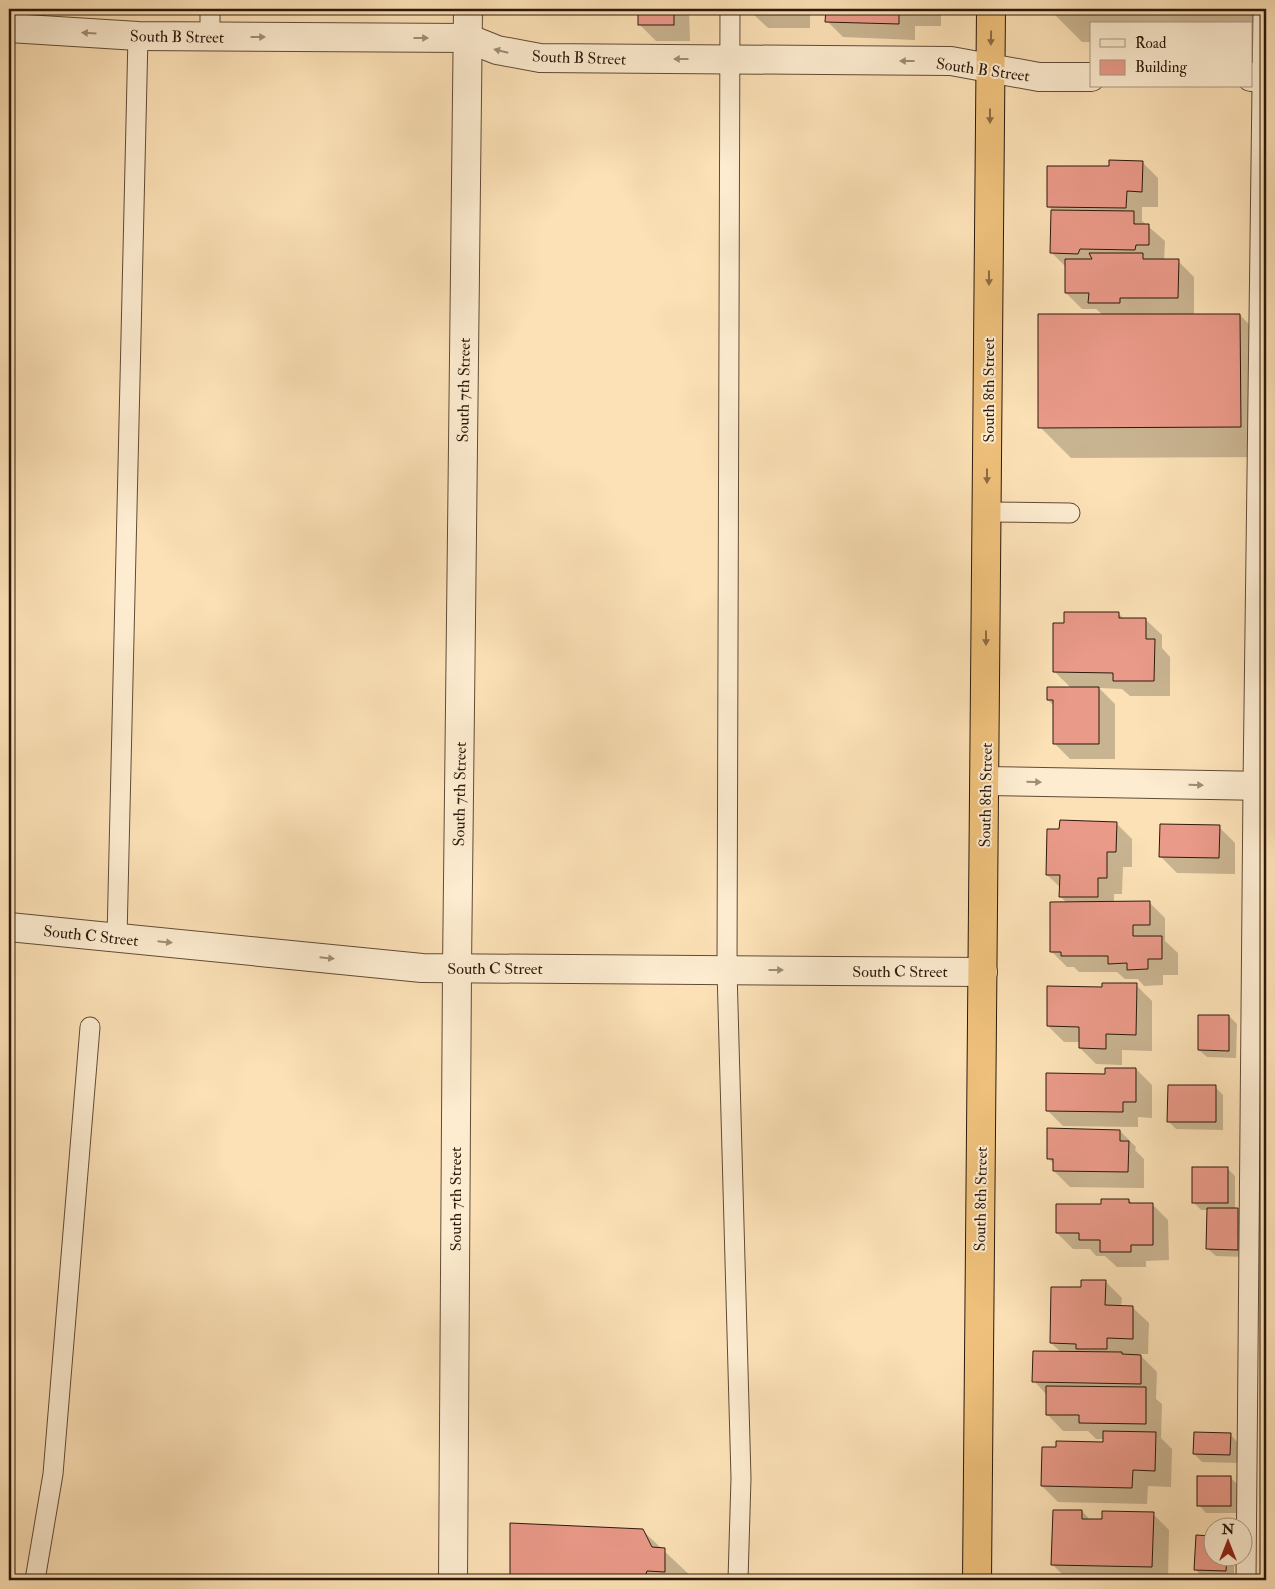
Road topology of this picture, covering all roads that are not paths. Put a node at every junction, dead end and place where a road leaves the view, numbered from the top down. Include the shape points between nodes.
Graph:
1 (210, 9) edge
2 (468, 9) edge
3 (730, 9) edge
4 (991, 9) edge
5 (1263, 9) edge
6 (9, 28) edge
7 (138, 36) junction
8 (210, 36) junction
9 (467, 38) junction
10 (729, 59) junction
11 (990, 67) junction
12 (1090, 77) edge
13 (1260, 77) edge
14 (987, 512) junction
15 (1070, 513) dead end
16 (985, 781) junction
17 (1260, 786) edge
18 (9, 927) edge
19 (117, 938) junction
20 (457, 968) junction
21 (727, 970) junction
22 (983, 972) junction
23 (90, 1027) dead end
24 (35, 1580) edge
25 (453, 1580) edge
26 (738, 1580) edge
27 (977, 1580) edge
28 (1246, 1580) edge

1 - 8 lane
2 - 9 street, South 7th Street
3 - 10 lane
4 -> 11 highway, South 8th Street
5 - 13 lane
7 -> 6 street, South B Street
7 - 8 street, South B Street
7 - 19 lane
8 -> 9 street, South B Street
10 -> 9 street, South B Street via 540,58 497,50
9 - 20 street, South 7th Street
11 -> 10 street, South B Street via 951,61
10 - 21 lane
11 - 12 street, South B Street via 1039,77
11 -> 14 highway, South 8th Street
13 - 17 lane
14 - 15 lane
14 -> 16 highway, South 8th Street
16 -> 17 street
16 - 22 highway, South 8th Street
17 - 28 lane
18 - 19 street, South C Street
19 -> 20 street, South C Street via 422,968
20 - 21 street, South C Street
20 - 25 street, South 7th Street
21 -> 22 street, South C Street
21 - 26 lane via 741,1478
22 - 27 highway, South 8th Street
23 - 24 lane via 53,1474

